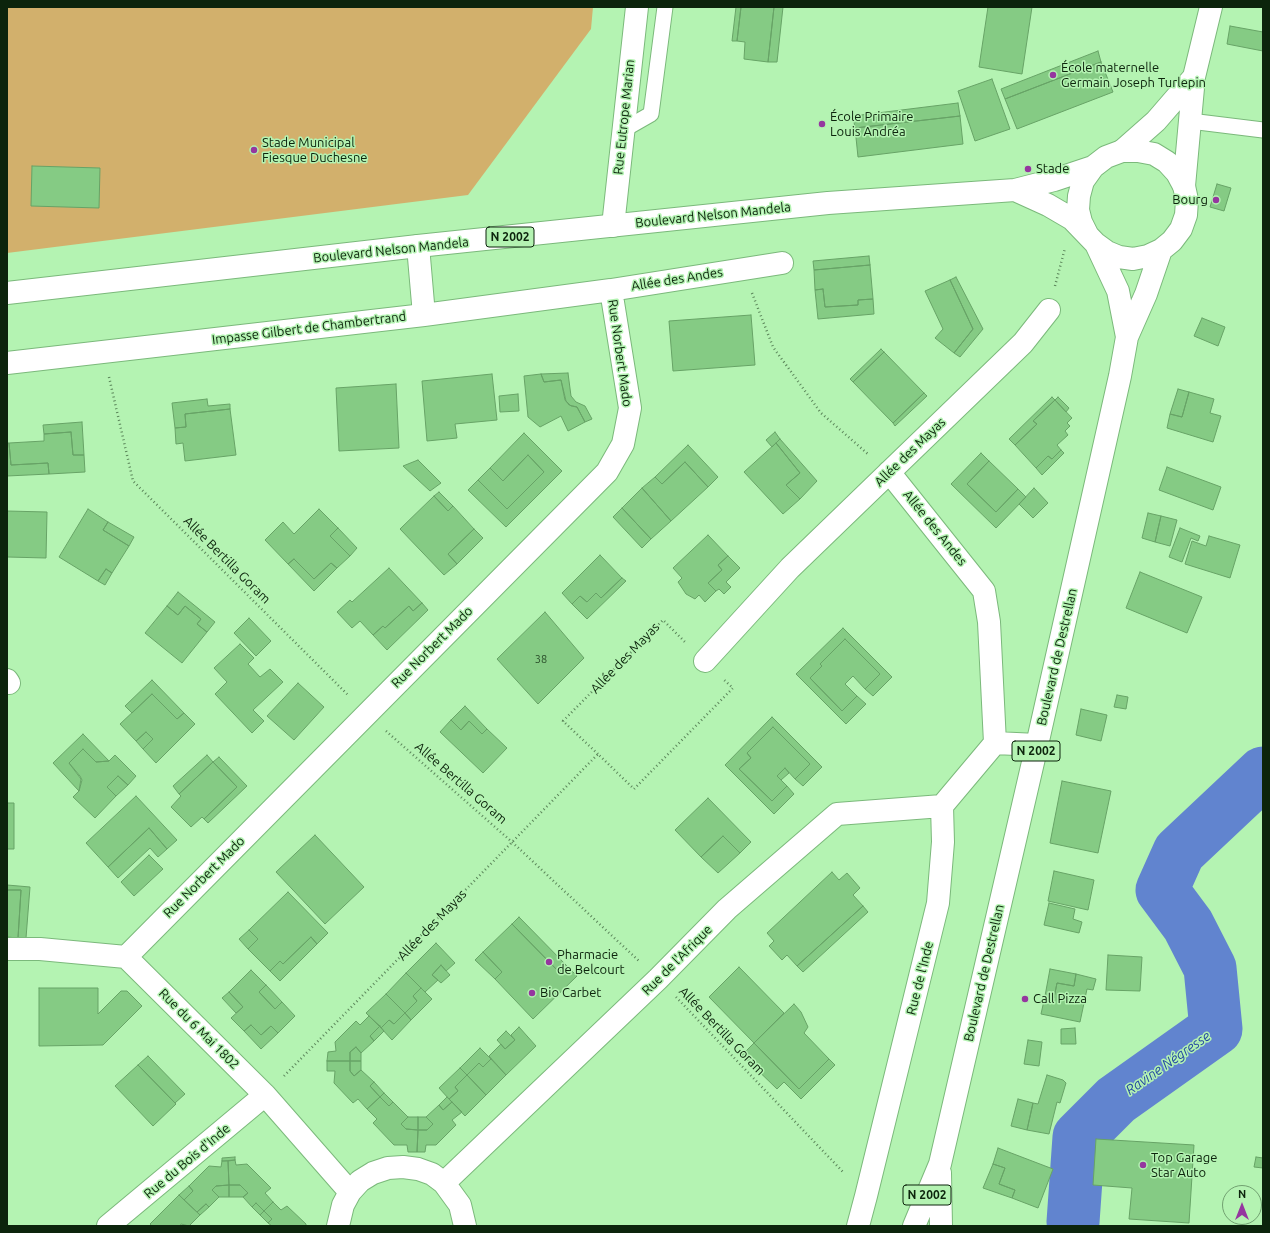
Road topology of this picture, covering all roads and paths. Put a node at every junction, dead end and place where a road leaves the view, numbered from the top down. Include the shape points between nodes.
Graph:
1 (636, 7) edge
2 (665, 7) edge
3 (1211, 7) edge
4 (1194, 77) junction
5 (1190, 121) junction
6 (623, 130) junction
7 (1263, 130) edge
8 (1122, 151) junction
9 (1093, 167) junction
10 (1184, 186) junction
11 (1015, 190) junction
12 (1072, 219) junction
13 (612, 226) junction
14 (1092, 239) junction
15 (418, 246) junction
16 (1161, 250) junction
17 (782, 263) dead end
18 (742, 269) junction
19 (611, 290) junction
20 (7, 293) edge
21 (1049, 310) joint
22 (424, 315) junction
23 (1127, 337) junction
24 (103, 352) junction
25 (7, 363) edge
26 (889, 472) junction
27 (705, 661) junction
28 (366, 713) junction
29 (995, 743) junction
30 (1037, 745) junction
31 (598, 754) junction
32 (942, 806) junction
33 (512, 842) junction
34 (7, 949) edge
35 (126, 957) junction
36 (658, 979) junction
37 (265, 1095) junction
38 (940, 1164) junction
39 (444, 1183) junction
40 (350, 1192) junction
41 (866, 1196) junction
42 (108, 1226) edge
43 (338, 1226) edge
44 (465, 1226) edge
45 (858, 1226) edge
46 (914, 1226) edge
47 (940, 1226) edge

1 - 6 street, Rue Eutrope Marian
2 - 6 lane via 651,114
3 - 4 street
4 - 5 street
4 - 8 street via 1156,121
5 - 7 lane
5 - 10 street
6 - 13 street, Rue Eutrope Marian
8 - 9 street via 1106,157
8 - 10 street via 1154,154 1167,162
9 - 11 street, Boulevard Nelson Mandela / N 2002
9 - 14 street via 1084,181 1078,210 1081,222
10 - 16 street via 1187,200 1186,215 1181,229
11 - 12 street, Boulevard Nelson Mandela / N 2002
11 - 13 street, Boulevard Nelson Mandela / N 2002 via 836,203
12 - 14 street, Boulevard Nelson Mandela / N 2002
12 - 21 path
13 - 15 street, Boulevard Nelson Mandela / N 2002
14 - 16 street via 1107,252 1120,257 1133,259
14 - 23 street, Boulevard de Destrellan / N 2002 via 1118,292
15 - 20 street, Boulevard Nelson Mandela / N 2002
15 - 22 street
16 - 23 street, Boulevard de Destrellan / N 2002 via 1146,294
17 - 18 street, Allée des Andes
18 - 19 street, Allée des Andes
18 - 26 path via 773,347 812,401 821,413
19 - 22 street, Impasse Gilbert de Chambertrand
19 - 28 street, Rue Norbert Mado via 630,408 623,444 607,472
21 - 26 street, Allée des Mayas via 1023,343
22 - 24 street, Impasse Gilbert de Chambertrand
23 - 30 street, Boulevard de Destrellan / N 2002
24 - 25 street, Impasse Gilbert de Chambertrand
24 - 28 path, Allée Bertilla Goram via 133,481
26 - 27 street, Allée des Mayas via 790,568
26 - 29 street, Allée des Andes via 984,591 990,622
27 - 31 path, Allée des Mayas via 733,688 634,789
27 - 31 path, Allée des Mayas via 663,620 563,721
28 - 33 path, Allée Bertilla Goram
28 - 35 street, Rue Norbert Mado
29 - 30 street
29 - 32 street
30 - 38 street, Boulevard de Destrellan / N 2002
31 - 33 path, Allée des Mayas
32 - 36 street, Rue de l'Afrique via 836,814 727,909
32 - 41 street, Rue de l'Inde via 943,842 938,902
33 - 36 path, Allée Bertilla Goram
33 - 37 path, Allée des Mayas
34 - 35 street via 40,948
35 - 37 street, Rue du 6 Mai 1802
36 - 39 street, Rue de l'Afrique
36 - 41 path, Allée Bertilla Goram
37 - 40 street, Rue du 6 Mai 1802
37 - 42 street, Rue du Bois d'Inde
38 - 46 street, Boulevard de Destrellan / N 2002
38 - 47 street, Boulevard de Destrellan / N 2002
39 - 40 street via 432,1174 418,1169 388,1168 360,1181
39 - 44 street via 460,1205
40 - 43 street via 343,1205
41 - 45 street, Rue de l'Inde
46 - 47 street via 923,1223

